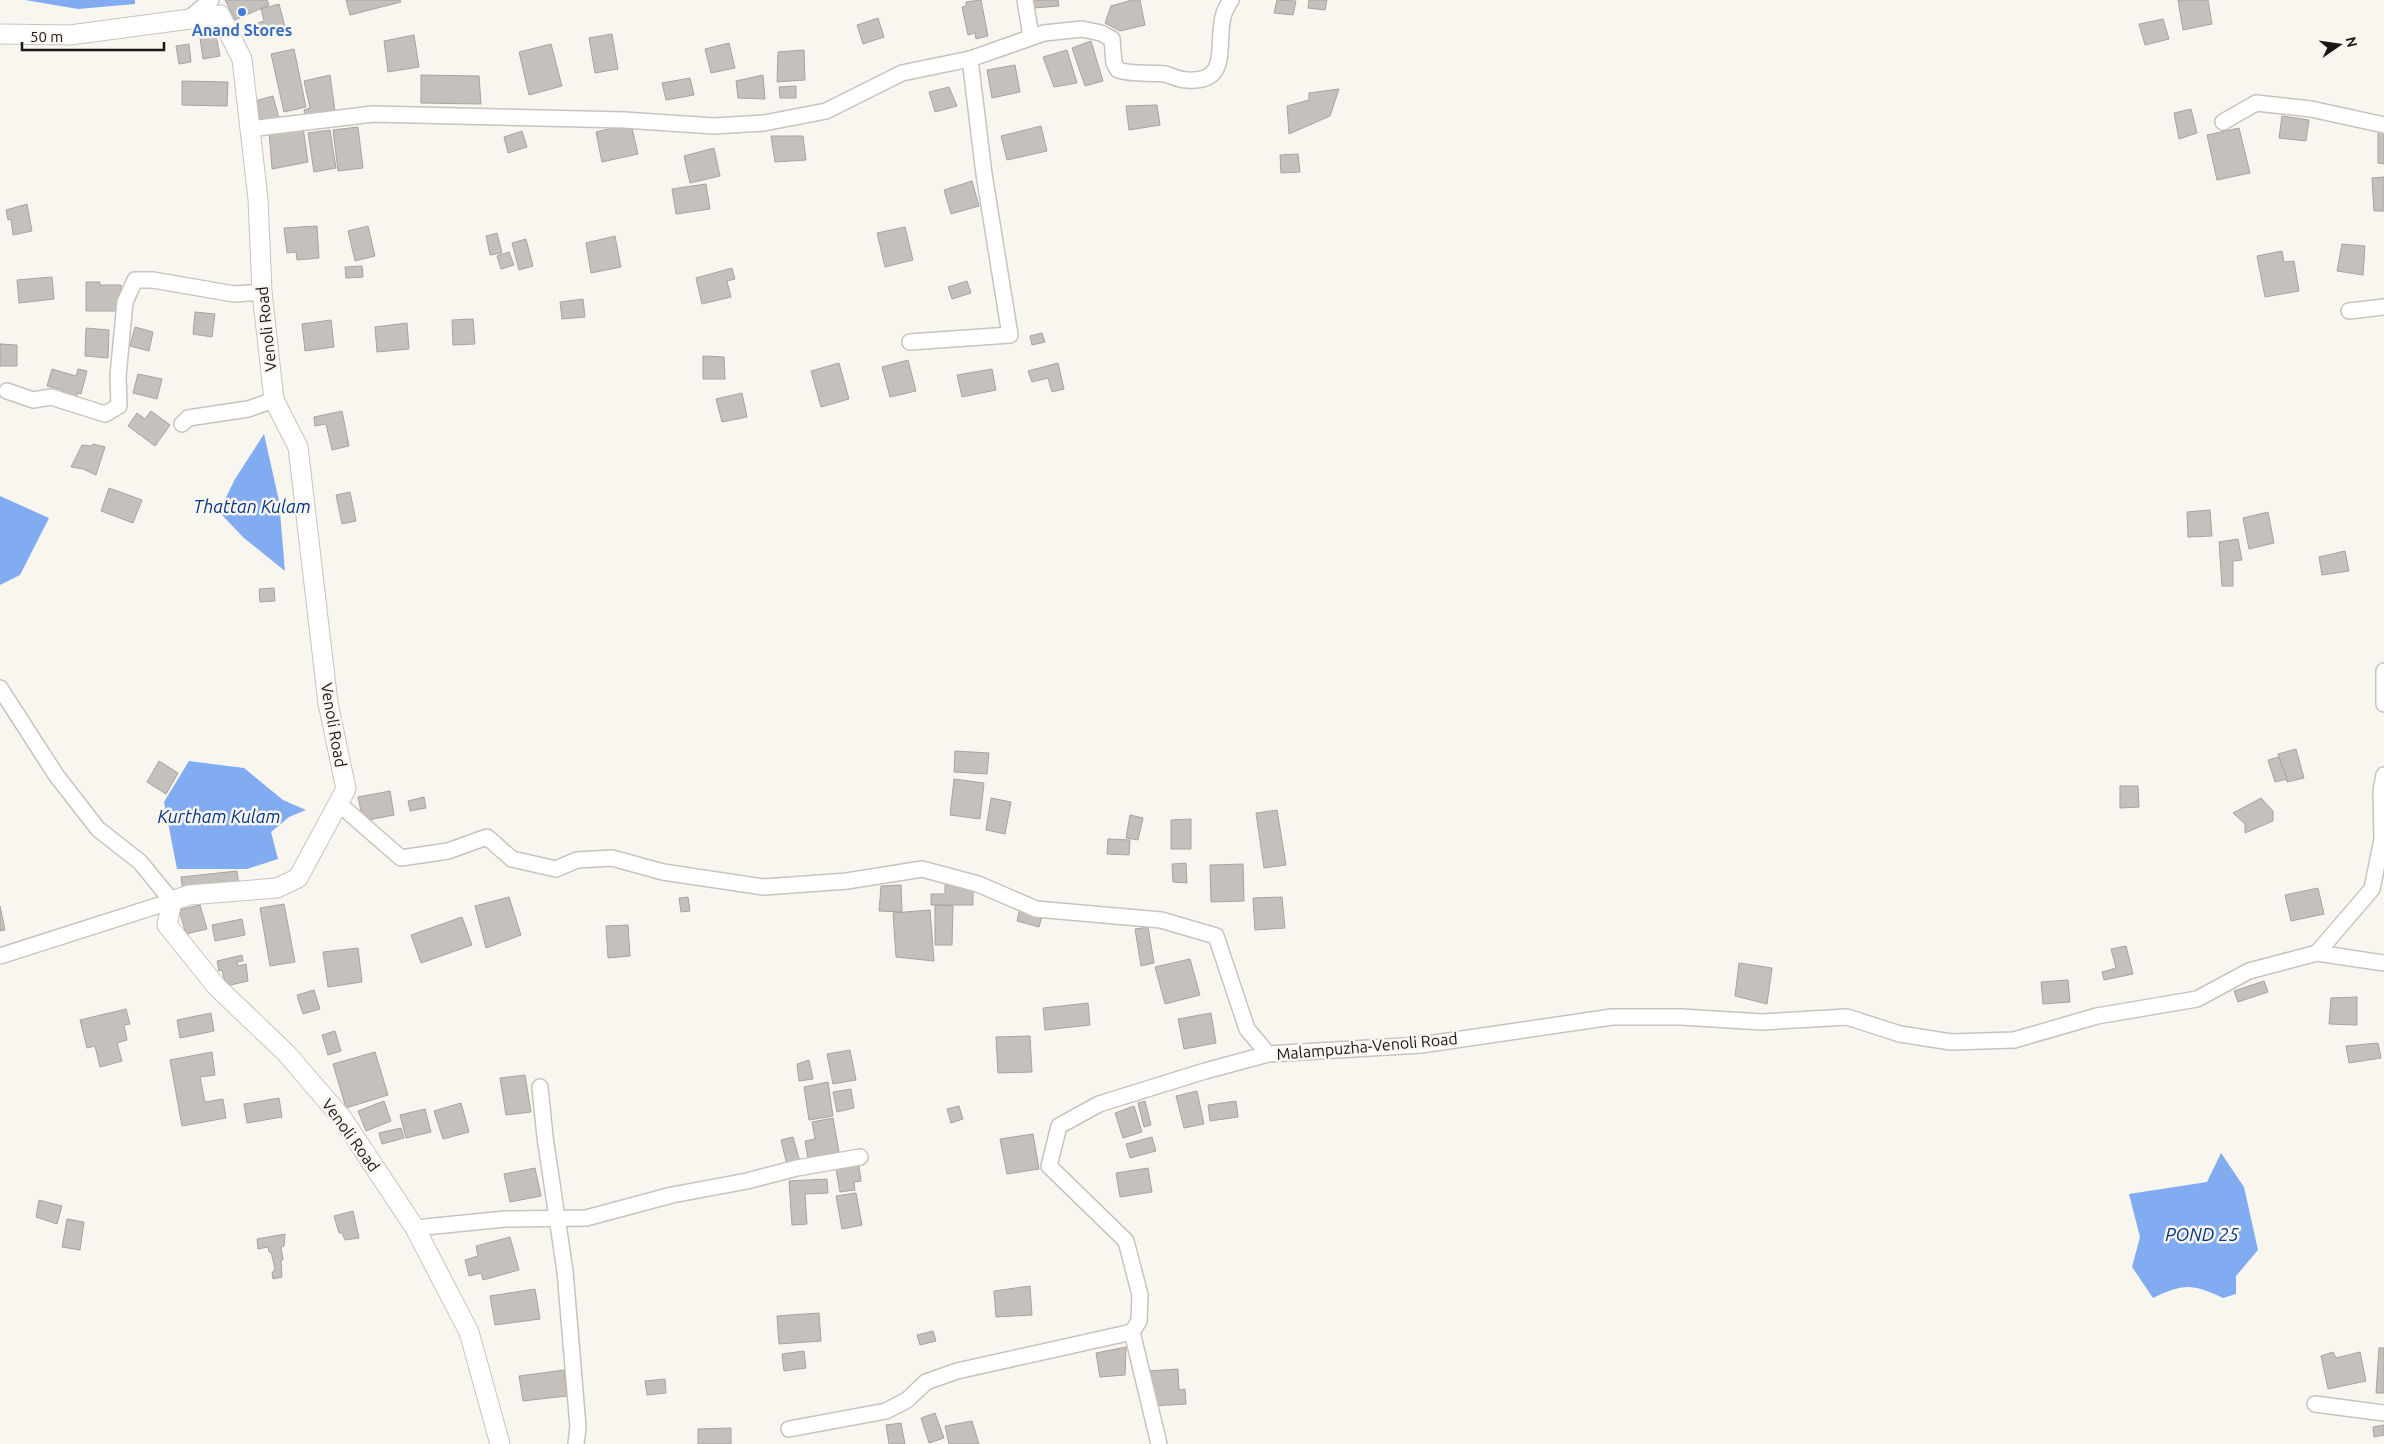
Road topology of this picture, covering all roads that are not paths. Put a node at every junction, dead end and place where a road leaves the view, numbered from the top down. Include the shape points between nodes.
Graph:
1 (211, 0) edge
2 (1025, 0) edge
3 (1231, 0) edge
4 (186, 21) junction
5 (0, 34) edge
6 (1031, 36) junction
7 (970, 59) junction
8 (2223, 122) dead end
9 (2384, 124) edge
10 (250, 129) junction
11 (262, 292) junction
12 (2384, 307) edge
13 (2349, 311) dead end
14 (910, 342) dead end
15 (7, 391) dead end
16 (274, 400) junction
17 (182, 424) dead end
18 (2384, 671) edge
19 (0, 688) edge
20 (2384, 704) edge
21 (2384, 775) edge
22 (338, 803) junction
23 (172, 901) junction
24 (2317, 953) junction
25 (0, 956) edge
26 (2384, 963) edge
27 (1268, 1054) junction
28 (540, 1087) dead end
29 (860, 1157) dead end
30 (558, 1218) junction
31 (415, 1228) junction
32 (1132, 1332) junction
33 (2315, 1404) dead end
34 (2384, 1412) edge
35 (789, 1429) dead end
36 (500, 1444) edge
37 (576, 1444) edge
38 (1159, 1444) edge

1 - 4 street
2 - 6 street
3 - 6 street via 1223,15 1220,60 1216,72 1200,80 1118,70 1114,63 1112,39 1101,33 1082,30
4 - 5 street, Venoli Road via 70,35
4 - 10 street, Venoli Road via 220,15 242,59
6 - 7 street
7 - 10 street via 902,73 826,111 764,123 714,126 624,120 373,114
7 - 14 street via 984,174 1010,335
8 - 9 street via 2256,103 2311,109
10 - 11 street, Venoli Road via 258,199
11 - 15 street via 234,294 153,280 135,280 126,302 118,376 119,406 104,414 51,396 33,400
11 - 16 street, Venoli Road
12 - 13 street
16 - 17 street via 248,409 188,418
16 - 22 street, Venoli Road via 298,447 328,704 346,790
18 - 20 street
19 - 23 street via 56,775 98,830 140,862
21 - 24 street via 2382,839 2372,889
22 - 23 street, Venoli Road via 298,878 277,888 188,895
22 - 27 street, Malampuzha-Venoli Road via 401,858 448,851 487,837 512,859 556,870 576,860 612,858 663,872 764,887 848,881 922,869 978,884 1036,909 1161,920 1216,936 1247,1028
23 - 25 street
23 - 31 street, Venoli Road via 167,925 217,987 286,1054 342,1118
24 - 26 street, Malampuzha-Venoli Road
24 - 27 street, Malampuzha-Venoli Road via 2248,971 2197,999 2097,1016 2014,1040 1952,1042 1900,1034 1847,1017 1762,1022 1612,1017 1421,1045
27 - 32 street via 1205,1070 1100,1104 1059,1126 1049,1166 1126,1241 1140,1295 1139,1322
28 - 30 street
29 - 30 street via 672,1195 586,1218
30 - 31 street via 505,1219
30 - 37 street via 566,1270 578,1427
31 - 36 street, Venoli Road via 469,1332
32 - 35 street via 957,1371 926,1382 906,1400 886,1411
32 - 38 street
33 - 34 street

